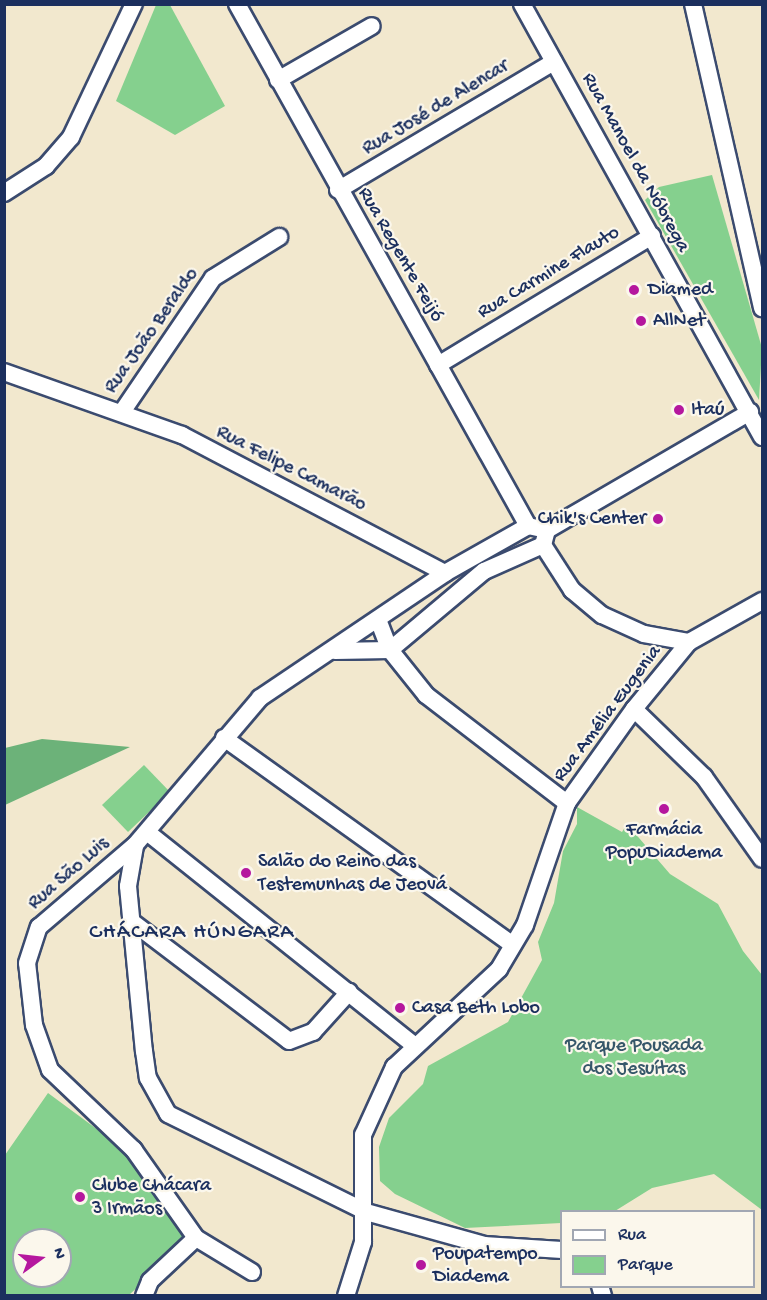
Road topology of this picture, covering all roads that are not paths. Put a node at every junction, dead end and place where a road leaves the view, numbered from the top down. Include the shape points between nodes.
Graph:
1 (134, 4) edge
2 (237, 4) edge
3 (522, 4) edge
4 (693, 4) edge
5 (372, 26) dead end
6 (554, 62) junction
7 (278, 80) junction
8 (338, 190) junction
9 (4, 193) edge
10 (652, 236) junction
11 (279, 237) dead end
12 (762, 308) edge
13 (438, 365) junction
14 (4, 372) edge
15 (122, 412) junction
16 (750, 412) junction
17 (762, 437) edge
18 (528, 526) junction
19 (545, 538) junction
20 (445, 573) junction
21 (456, 594) junction
22 (762, 601) edge
23 (379, 622) junction
24 (689, 642) junction
25 (390, 650) junction
26 (335, 651) junction
27 (634, 710) junction
28 (224, 738) junction
29 (567, 803) junction
30 (147, 832) junction
31 (135, 846) junction
32 (762, 859) edge
33 (131, 921) junction
34 (513, 945) junction
35 (349, 992) junction
36 (415, 1046) junction
37 (366, 1212) junction
38 (196, 1238) junction
39 (560, 1250) edge
40 (252, 1272) dead end
41 (144, 1296) edge
42 (346, 1296) edge

1 - 9 street via 71,138 45,166
2 - 7 street, Rua Regente Feijó
3 - 6 street, Rua Manoel da Nóbrega
4 - 12 street
5 - 7 street
6 - 8 street, Rua José de Alencar
6 - 10 street, Rua Manoel da Nóbrega
7 - 8 street, Rua Regente Feijó
8 - 13 street, Rua Regente Feijó
10 - 13 street, Rua Carmine Flauto
10 - 16 street, Rua Manoel da Nóbrega
11 - 15 street, Rua João Beraldo via 213,278
13 - 18 street, Rua Regente Feijó
14 - 15 street, Rua Felipe Camarão
15 - 20 street, Rua Felipe Camarão via 182,435
16 - 17 street, Rua Manoel da Nóbrega
16 - 19 street
18 - 19 street
18 - 20 street
19 - 21 street via 494,565
19 - 24 street via 572,590 602,615 660,639
20 - 21 street
20 - 23 street, Rua São Luis
21 - 25 street
22 - 24 street, Rua Amélia Eugenia
23 - 25 street
23 - 26 street, Rua São Luis
24 - 27 street, Rua Amélia Eugenia
25 - 26 street
25 - 29 street via 426,695
26 - 28 street, Rua São Luis via 260,698
27 - 29 street, Rua Amélia Eugenia
27 - 32 street via 704,777
28 - 30 street, Rua São Luis
28 - 34 street
29 - 34 street, Rua Amélia Eugenia via 525,925
30 - 31 street, Rua São Luis
30 - 35 street
31 - 33 street via 129,858
31 - 38 street, Rua São Luis via 39,927 30,943 27,988 50,1070 134,1150
33 - 35 street via 289,1041 313,1032
33 - 37 street via 148,1078 168,1114
34 - 36 street, Rua Amélia Eugenia via 492,977
35 - 36 street
36 - 37 street, Rua Amélia Eugenia via 375,1099 363,1135
37 - 39 street via 484,1245
37 - 42 street, Rua Amélia Eugenia via 356,1275
38 - 40 street, Rua São Luis
38 - 41 street via 161,1270

